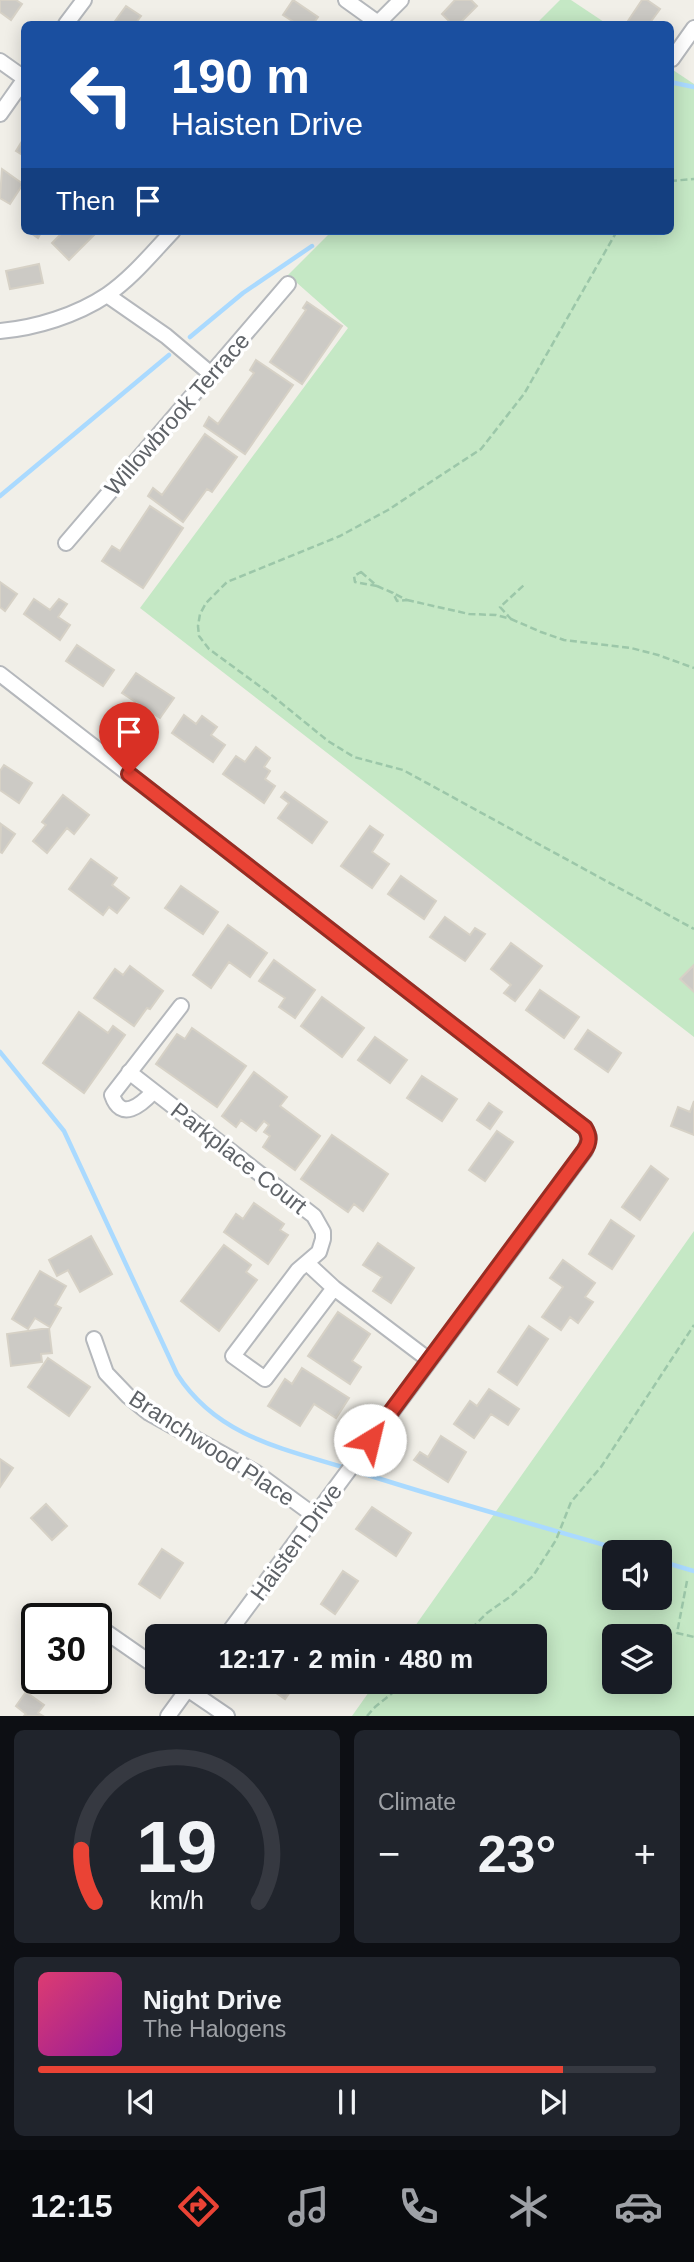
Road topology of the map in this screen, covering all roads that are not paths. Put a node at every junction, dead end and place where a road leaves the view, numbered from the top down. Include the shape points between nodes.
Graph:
1 (84, 0) edge
2 (346, 0) edge
3 (401, 0) edge
4 (68, 21) edge
5 (374, 21) edge
6 (381, 21) edge
7 (694, 28) edge
8 (674, 56) edge
9 (0, 61) edge
10 (21, 77) edge
11 (21, 83) edge
12 (0, 114) edge
13 (169, 235) edge
14 (288, 284) dead end
15 (107, 295) junction
16 (0, 331) edge
17 (211, 374) junction
18 (65, 543) dead end
19 (0, 674) edge
20 (181, 1006) dead end
21 (129, 1072) junction
22 (153, 1092) junction
23 (307, 1263) junction
24 (334, 1288) junction
25 (94, 1339) dead end
26 (429, 1360) junction
27 (315, 1516) junction
28 (235, 1624) edge
29 (112, 1636) edge
30 (145, 1659) edge
31 (180, 1694) edge
32 (199, 1694) edge
33 (168, 1716) edge
34 (227, 1716) edge

1 - 4 street
2 - 5 street
3 - 6 street
7 - 8 street
9 - 10 street
11 - 12 street
13 - 15 street
14 - 17 street, Willowbrook Terrace
15 - 16 street via 49,321
15 - 17 street via 166,335
17 - 18 street, Willowbrook Terrace
19 - 26 street, Haisten Drive via 585,1128 587,1147
20 - 21 street, Parkplace Court
21 - 22 street, Parkplace Court
21 - 22 street, Parkplace Court via 112,1095 117,1104 134,1109
22 - 23 street, Parkplace Court via 314,1216 324,1239
23 - 24 street
23 - 24 street, Parkplace Court via 233,1356 265,1379
24 - 26 street
25 - 27 street, Branchwood Place via 106,1373 149,1413 255,1472
26 - 27 street, Haisten Drive
27 - 28 street, Haisten Drive
29 - 30 street
31 - 33 street
32 - 34 street

